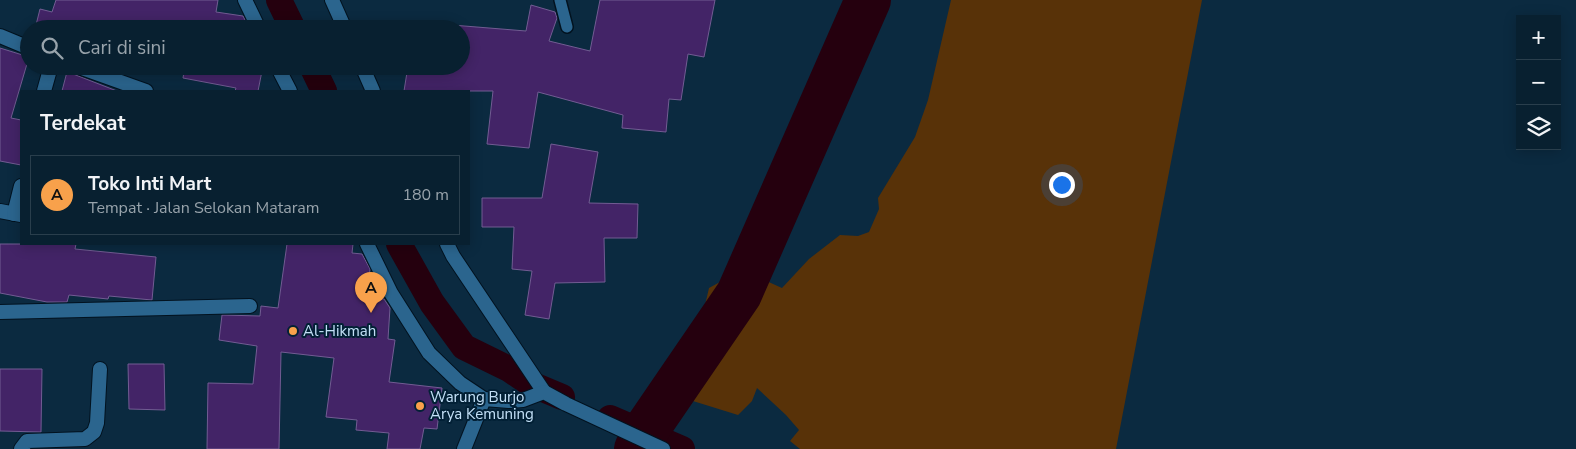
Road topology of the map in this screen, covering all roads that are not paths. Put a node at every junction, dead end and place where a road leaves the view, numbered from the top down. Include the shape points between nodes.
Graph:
1 (245, 0) edge
2 (332, 0) edge
3 (560, 0) edge
4 (255, 20) edge
5 (341, 20) edge
6 (567, 28) dead end
7 (0, 36) edge
8 (20, 44) edge
9 (48, 75) edge
10 (101, 75) edge
11 (282, 75) edge
12 (366, 75) edge
13 (44, 90) edge
14 (143, 90) edge
15 (289, 90) edge
16 (374, 90) edge
17 (20, 196) edge
18 (0, 211) edge
19 (18, 215) edge
20 (367, 245) edge
21 (448, 245) edge
22 (250, 306) dead end
23 (0, 312) edge
24 (100, 369) dead end
25 (541, 393) junction
26 (484, 399) junction
27 (21, 449) edge
28 (464, 449) edge
29 (663, 449) edge

1 - 4 street
2 - 5 street
3 - 6 lane
7 - 8 street
9 - 13 street
10 - 14 street
11 - 15 street
12 - 16 street
17 - 19 street
18 - 19 street
20 - 26 street via 391,293 429,353
21 - 25 street
22 - 23 street
24 - 27 street via 94,432 85,439 27,441
25 - 26 street via 509,402
25 - 29 street
26 - 28 street

